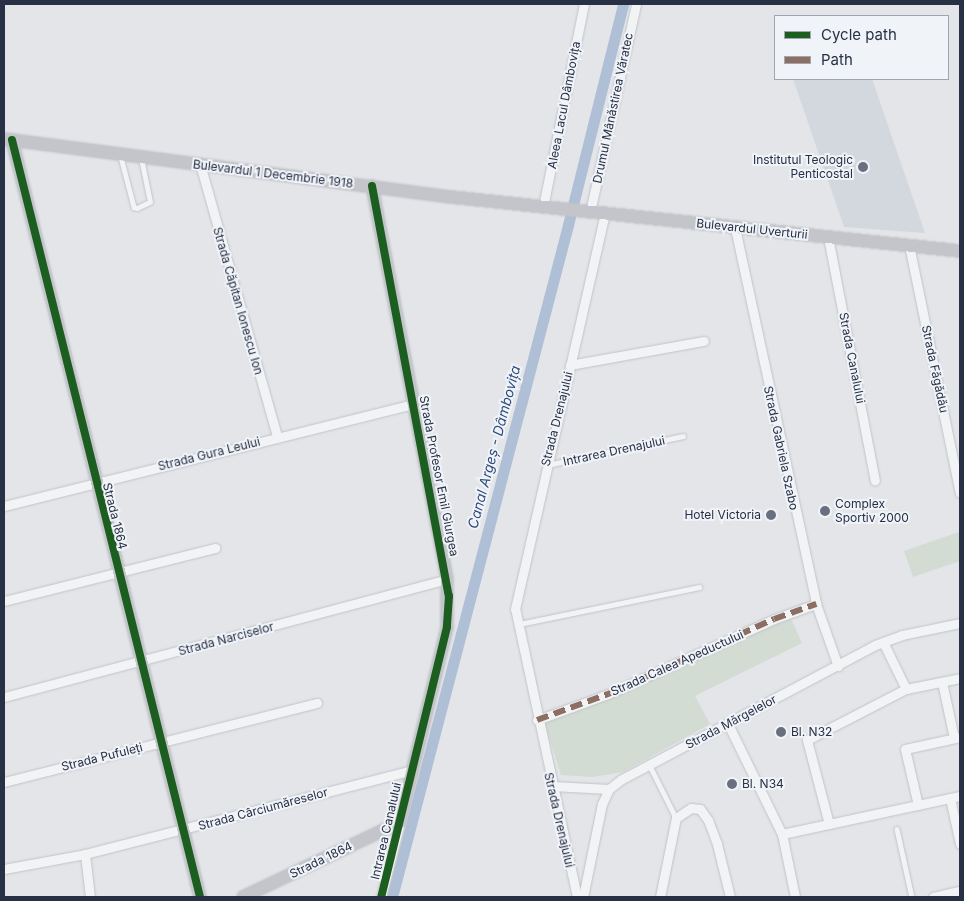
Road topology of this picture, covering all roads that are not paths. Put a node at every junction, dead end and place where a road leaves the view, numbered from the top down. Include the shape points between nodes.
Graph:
1 (584, 4) edge
2 (636, 4) edge
3 (8, 140) edge
4 (121, 155) junction
5 (141, 158) junction
6 (200, 164) junction
7 (372, 186) junction
8 (543, 207) junction
9 (590, 212) junction
10 (605, 214) junction
11 (735, 228) junction
12 (828, 237) junction
13 (909, 245) junction
14 (960, 250) edge
15 (704, 341) dead end
16 (570, 365) junction
17 (414, 404) junction
18 (683, 436) dead end
19 (277, 437) junction
20 (545, 465) junction
21 (875, 480) dead end
22 (96, 483) junction
23 (960, 493) edge
24 (4, 506) edge
25 (215, 548) dead end
26 (118, 572) junction
27 (447, 579) junction
28 (698, 587) dead end
29 (4, 601) edge
30 (816, 604) junction
31 (960, 623) edge
32 (516, 625) junction
33 (883, 642) junction
34 (140, 662) junction
35 (838, 666) junction
36 (960, 678) edge
37 (942, 682) junction
38 (906, 689) junction
39 (4, 697) edge
40 (317, 703) dead end
41 (537, 720) junction
42 (728, 724) junction
43 (957, 737) edge
44 (160, 743) junction
45 (649, 764) junction
46 (412, 770) junction
47 (4, 782) edge
48 (552, 786) junction
49 (609, 790) junction
50 (960, 796) edge
51 (950, 798) junction
52 (918, 805) junction
53 (676, 818) junction
54 (400, 822) junction
55 (829, 824) junction
56 (897, 829) dead end
57 (183, 830) junction
58 (782, 834) junction
59 (960, 844) edge
60 (85, 854) junction
61 (4, 869) edge
62 (960, 891) edge
63 (944, 896) edge
64 (90, 897) edge
65 (200, 897) edge
66 (243, 897) edge
67 (381, 897) edge
68 (577, 897) edge
69 (583, 897) edge
70 (660, 897) edge
71 (730, 897) edge
72 (795, 897) edge
73 (912, 897) edge
74 (933, 897) edge

1 - 8 street, Aleea Lacul Dâmbovița
2 - 9 street, Drumul Mânăstirea Văratec
3 - 4 street, Bulevardul 1 Decembrie 1918
3 - 22 street, Strada 1864
4 - 5 street, Bulevardul 1 Decembrie 1918
4 - 5 lane via 134,207 137,208 150,202
5 - 6 street, Bulevardul 1 Decembrie 1918
6 - 7 street, Bulevardul 1 Decembrie 1918
6 - 19 street, Strada Căpitan Ionescu Ion
7 - 8 street, Bulevardul 1 Decembrie 1918
7 - 17 street, Strada Profesor Emil Giurgea
8 - 9 street, Bulevardul Uverturii
9 - 10 street, Bulevardul Uverturii
10 - 11 street, Bulevardul Uverturii
10 - 16 street, Strada Drenajului
11 - 12 street, Bulevardul Uverturii
11 - 30 street, Strada Gabriela Szabo
12 - 13 street, Bulevardul Uverturii
12 - 21 street, Strada Canalului
13 - 14 street, Bulevardul Uverturii
13 - 23 street, Strada Făgădău
15 - 16 street
16 - 20 street, Strada Drenajului
17 - 19 street, Strada Gura Leului
17 - 27 street, Strada Profesor Emil Giurgea
18 - 20 lane, Intrarea Drenajului
19 - 22 street, Strada Gura Leului
20 - 32 street, Strada Drenajului via 517,590
22 - 24 street, Strada Gura Leului
22 - 26 street, Strada 1864
25 - 26 street
26 - 29 street
26 - 34 street, Strada 1864
27 - 34 street, Strada Narciselor
27 - 46 street, Strada Profesor Emil Giurgea via 447,627
28 - 32 lane
30 - 35 street, Strada Gabriela Szabo
30 - 41 street, Strada Calea Apeductului via 774,619 608,694
31 - 33 street, Strada Mărgelelor
32 - 41 street, Strada Drenajului
33 - 35 street, Strada Mărgelelor
33 - 38 street
34 - 39 street, Strada Narciselor
34 - 44 street, Strada 1864
35 - 42 street, Strada Mărgelelor
36 - 37 street
37 - 38 street
37 - 43 street
38 - 55 street via 807,740
40 - 44 street, Strada Pufuleți
41 - 48 street, Strada Drenajului
42 - 45 street, Strada Mărgelelor
42 - 58 street
43 - 52 street via 905,749
44 - 47 street, Strada Pufuleți
44 - 57 street, Strada 1864
45 - 49 street, Strada Mărgelelor
45 - 53 lane
46 - 54 street, Intrarea Canalului
46 - 57 street, Strada Cârciumăreselor
48 - 49 street
48 - 68 street, Strada Drenajului
49 - 69 street via 598,823
50 - 51 street
51 - 52 street
51 - 59 street
52 - 55 street
53 - 70 street
53 - 71 street via 691,808 700,809 705,815 717,844
54 - 66 street, Strada 1864
54 - 67 street, Intrarea Canalului
55 - 58 street
56 - 73 lane
57 - 60 street, Strada Cârciumăreselor
57 - 65 street, Strada 1864
58 - 72 street
60 - 61 street, Strada Cârciumăreselor
60 - 64 street
62 - 63 street
63 - 74 street

